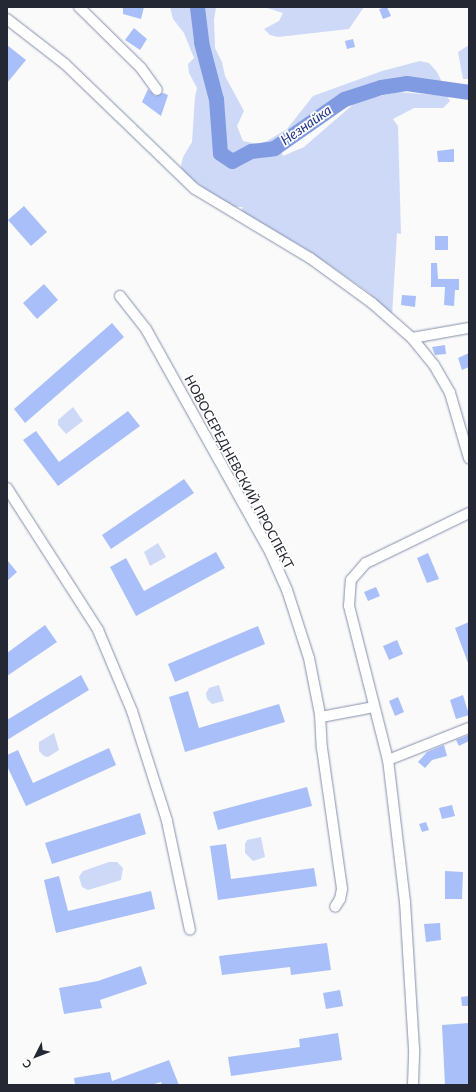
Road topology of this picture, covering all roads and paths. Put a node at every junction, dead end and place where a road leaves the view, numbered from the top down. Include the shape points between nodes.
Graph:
1 (79, 7) edge
2 (7, 19) edge
3 (157, 90) dead end
4 (120, 296) dead end
5 (469, 328) edge
6 (412, 338) junction
7 (469, 458) edge
8 (7, 488) edge
9 (469, 513) edge
10 (374, 707) junction
11 (321, 717) junction
12 (469, 728) edge
13 (388, 760) junction
14 (334, 907) dead end
15 (190, 930) dead end
16 (413, 1085) edge

1 - 3 street via 141,68
2 - 6 street via 65,64 195,189 310,258 372,303
4 - 11 street, НОВОСЕРЕДНЕВСКИЙ ПРОСПЕКТ via 146,329 273,558 287,590 309,658
5 - 6 street
6 - 7 street via 434,365 450,393
8 - 15 street via 98,630 132,711 167,821
9 - 10 street via 366,563 351,580 349,606
10 - 11 street
10 - 13 street
11 - 14 street, НОВОСЕРЕДНЕВСКИЙ ПРОСПЕКТ via 323,752 342,889 340,900
12 - 13 street
13 - 16 street via 405,902 414,1049

